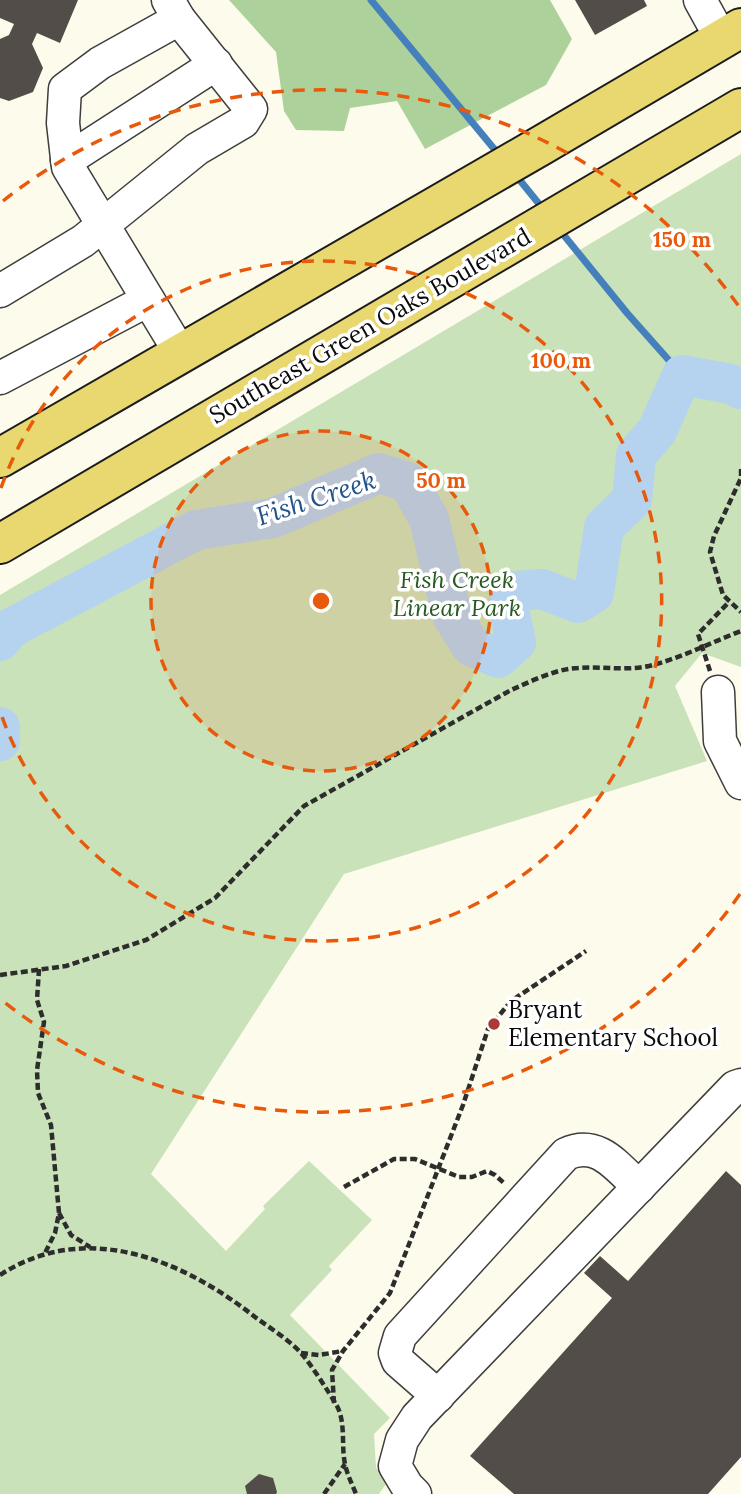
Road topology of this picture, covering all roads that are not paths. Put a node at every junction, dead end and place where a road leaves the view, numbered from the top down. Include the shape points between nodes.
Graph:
1 (699, 0) edge
2 (174, 9) edge
3 (731, 33) edge
4 (216, 64) junction
5 (741, 108) edge
6 (67, 160) junction
7 (102, 226) junction
8 (0, 292) edge
9 (148, 300) junction
10 (181, 354) junction
11 (0, 378) edge
12 (0, 458) edge
13 (4, 533) edge
14 (718, 692) dead end
15 (741, 783) edge
16 (741, 1085) edge
17 (639, 1187) junction
18 (438, 1396) junction
19 (415, 1494) edge

1 - 3 street
2 - 4 street
2 - 6 street via 65,89
3 - 10 main road
4 - 6 street
4 - 7 street via 251,109 243,122 197,149
5 - 13 main road, Southeast Green Oaks Boulevard
6 - 7 street
7 - 8 street
7 - 9 street
9 - 10 street
9 - 11 street
10 - 12 main road
14 - 15 street via 720,741
16 - 17 street
17 - 18 street
17 - 18 street via 599,1152 589,1148 566,1154 400,1336 395,1353 398,1361
18 - 19 street via 402,1440 395,1466

